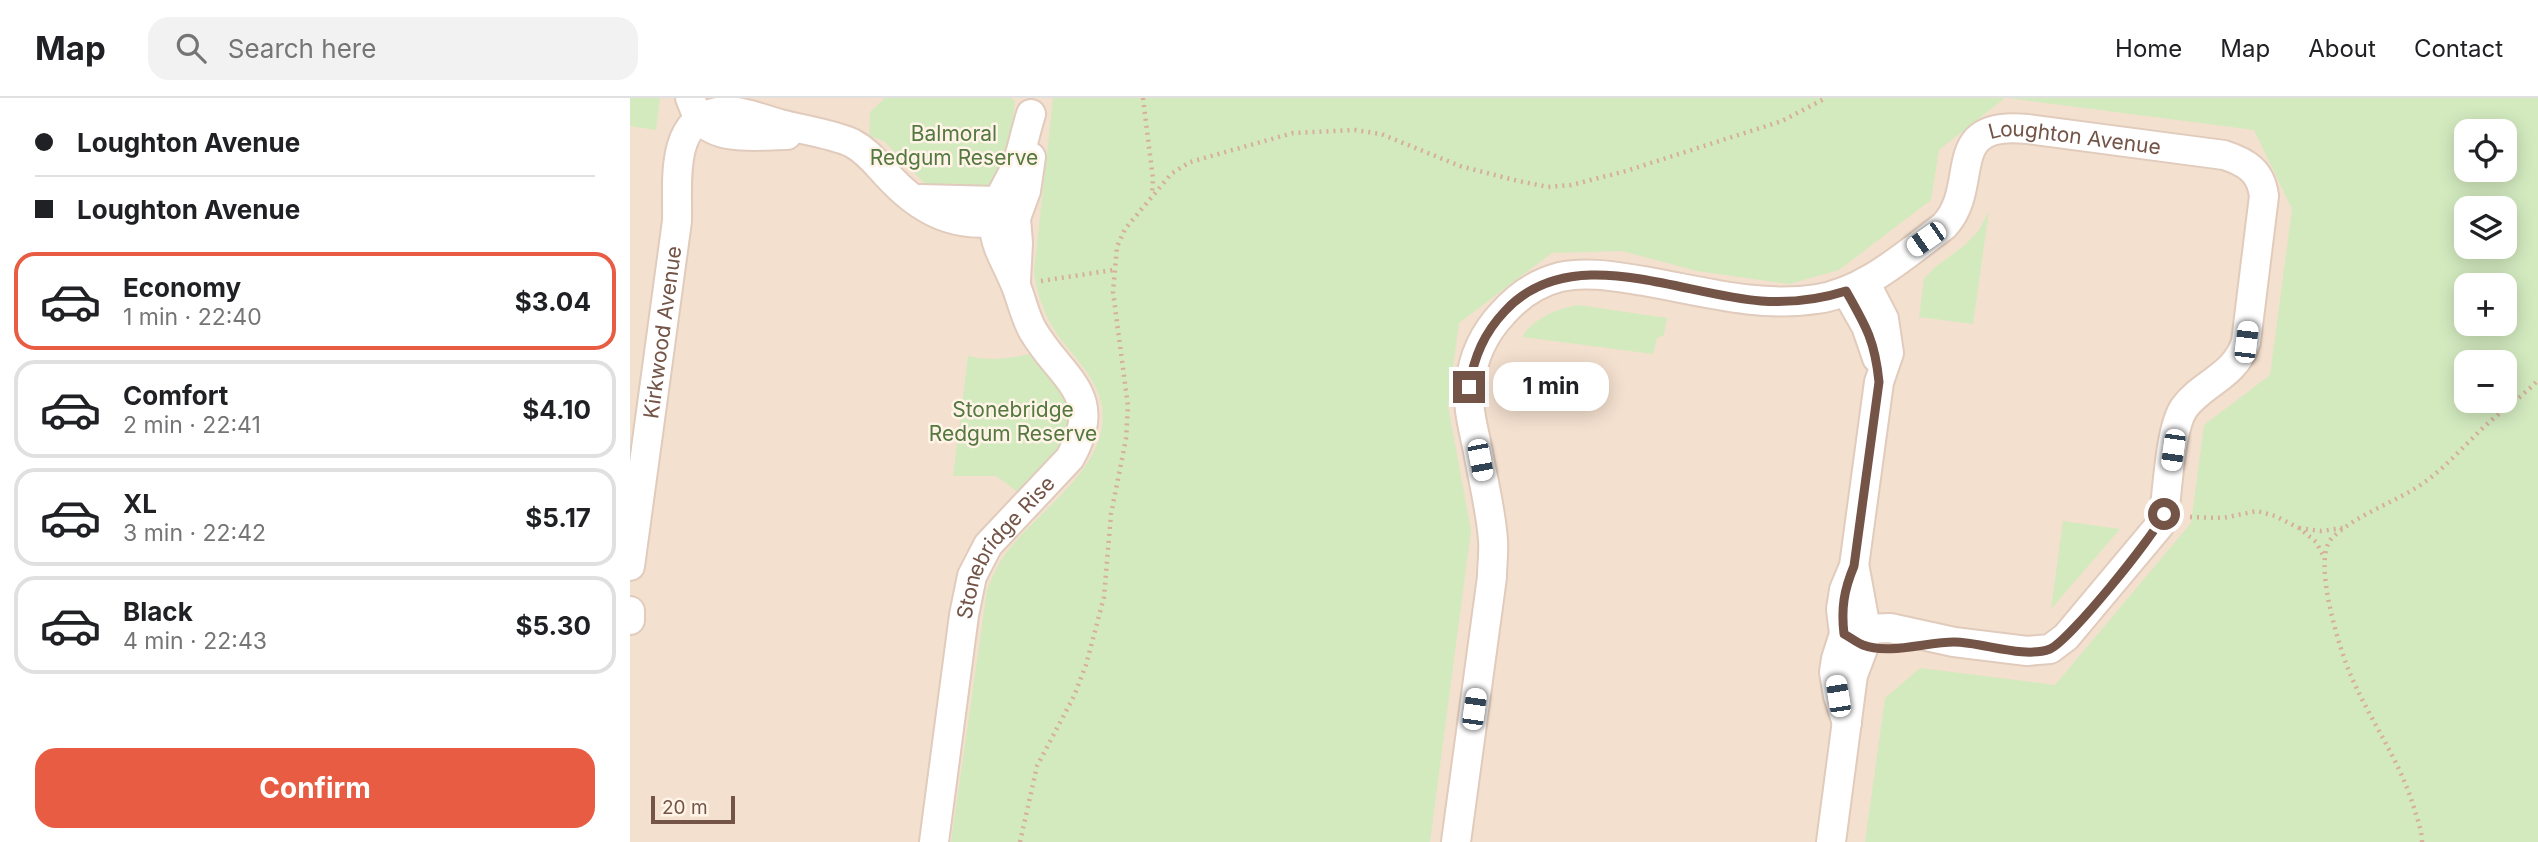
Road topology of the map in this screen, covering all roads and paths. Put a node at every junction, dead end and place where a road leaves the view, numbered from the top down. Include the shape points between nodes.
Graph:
1 (1143, 98) edge
2 (1826, 98) edge
3 (1032, 106) edge
4 (709, 113) edge
5 (1152, 195) junction
6 (1000, 214) junction
7 (1113, 270) junction
8 (1016, 284) junction
9 (1855, 287) junction
10 (2538, 380) edge
11 (2164, 514) junction
12 (2298, 528) junction
13 (2344, 528) junction
14 (2324, 558) junction
15 (630, 566) edge
16 (630, 611) edge
17 (630, 620) edge
18 (1858, 636) junction
19 (934, 842) edge
20 (1020, 842) edge
21 (1455, 842) edge
22 (1831, 842) edge
23 (2423, 842) edge

1 - 5 path
2 - 5 path via 1782,121 1571,185 1548,187 1460,166 1381,134 1318,130 1190,162
3 - 6 street via 1026,191
4 - 6 street via 744,135 821,135 852,143 874,159 910,198 935,214 967,223
4 - 15 street, Kirkwood Avenue via 677,221
5 - 7 path via 1125,229
6 - 8 street, Stonebridge Rise via 1018,243
7 - 8 path
7 - 20 path via 1128,406 1104,597 1074,696 1037,766
8 - 19 street, Stonebridge Rise via 1033,330 1076,386 1084,421 1070,458 988,545 972,576
9 - 11 street, Loughton Avenue via 1953,217 1971,147 1988,132 2012,128 2198,152 2239,160 2253,168 2264,196 2246,342 2227,372 2181,414
9 - 18 street via 1884,319 1889,353 1879,382 1854,566 1841,609
9 - 21 street, Loughton Avenue via 1819,299 1759,301 1616,276 1560,277 1534,287 1495,322 1482,341 1469,387 1493,541 1492,577
10 - 13 path via 2422,484
11 - 12 path via 2206,519 2257,511
11 - 18 street, Loughton Avenue via 2127,566 2066,637 2050,649 2027,651 1954,642 1891,628
12 - 13 path
12 - 14 path via 2316,542
13 - 14 path via 2329,541
14 - 23 path via 2338,642 2351,677 2398,763
16 - 17 street
18 - 22 street via 1834,672 1847,723

